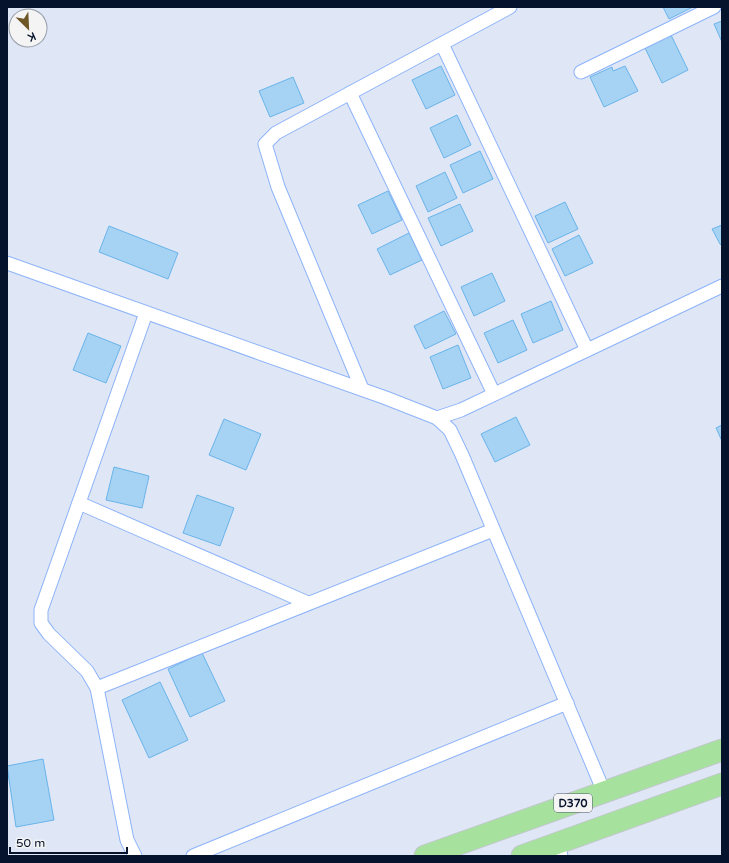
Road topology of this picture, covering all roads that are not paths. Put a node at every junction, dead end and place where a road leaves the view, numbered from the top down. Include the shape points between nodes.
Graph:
1 (510, 7) edge
2 (714, 7) edge
3 (442, 44) junction
4 (581, 72) dead end
5 (350, 93) junction
6 (7, 264) edge
7 (722, 286) edge
8 (146, 313) junction
9 (587, 350) junction
10 (362, 390) junction
11 (494, 394) junction
12 (437, 418) junction
13 (79, 503) junction
14 (494, 530) junction
15 (308, 603) junction
16 (97, 688) junction
17 (567, 704) junction
18 (722, 750) edge
19 (722, 784) edge
20 (604, 792) junction
21 (560, 850) edge
22 (134, 856) edge
23 (193, 856) edge
24 (425, 856) edge
25 (522, 856) edge

1 - 3 street
2 - 4 street
3 - 5 street
3 - 9 street
5 - 10 street via 276,133 264,144 278,187
5 - 11 street
6 - 8 street
7 - 9 street
8 - 10 street
8 - 13 street
9 - 11 street
10 - 12 street
11 - 12 street via 462,410
12 - 14 street via 450,430
13 - 15 street
13 - 16 street via 41,610 41,623 87,671
14 - 15 street
14 - 17 street
15 - 16 street
16 - 22 street via 127,840
17 - 20 street
17 - 23 street
18 - 20 highway, D370
19 - 21 highway
20 - 24 highway, D370
21 - 25 highway

